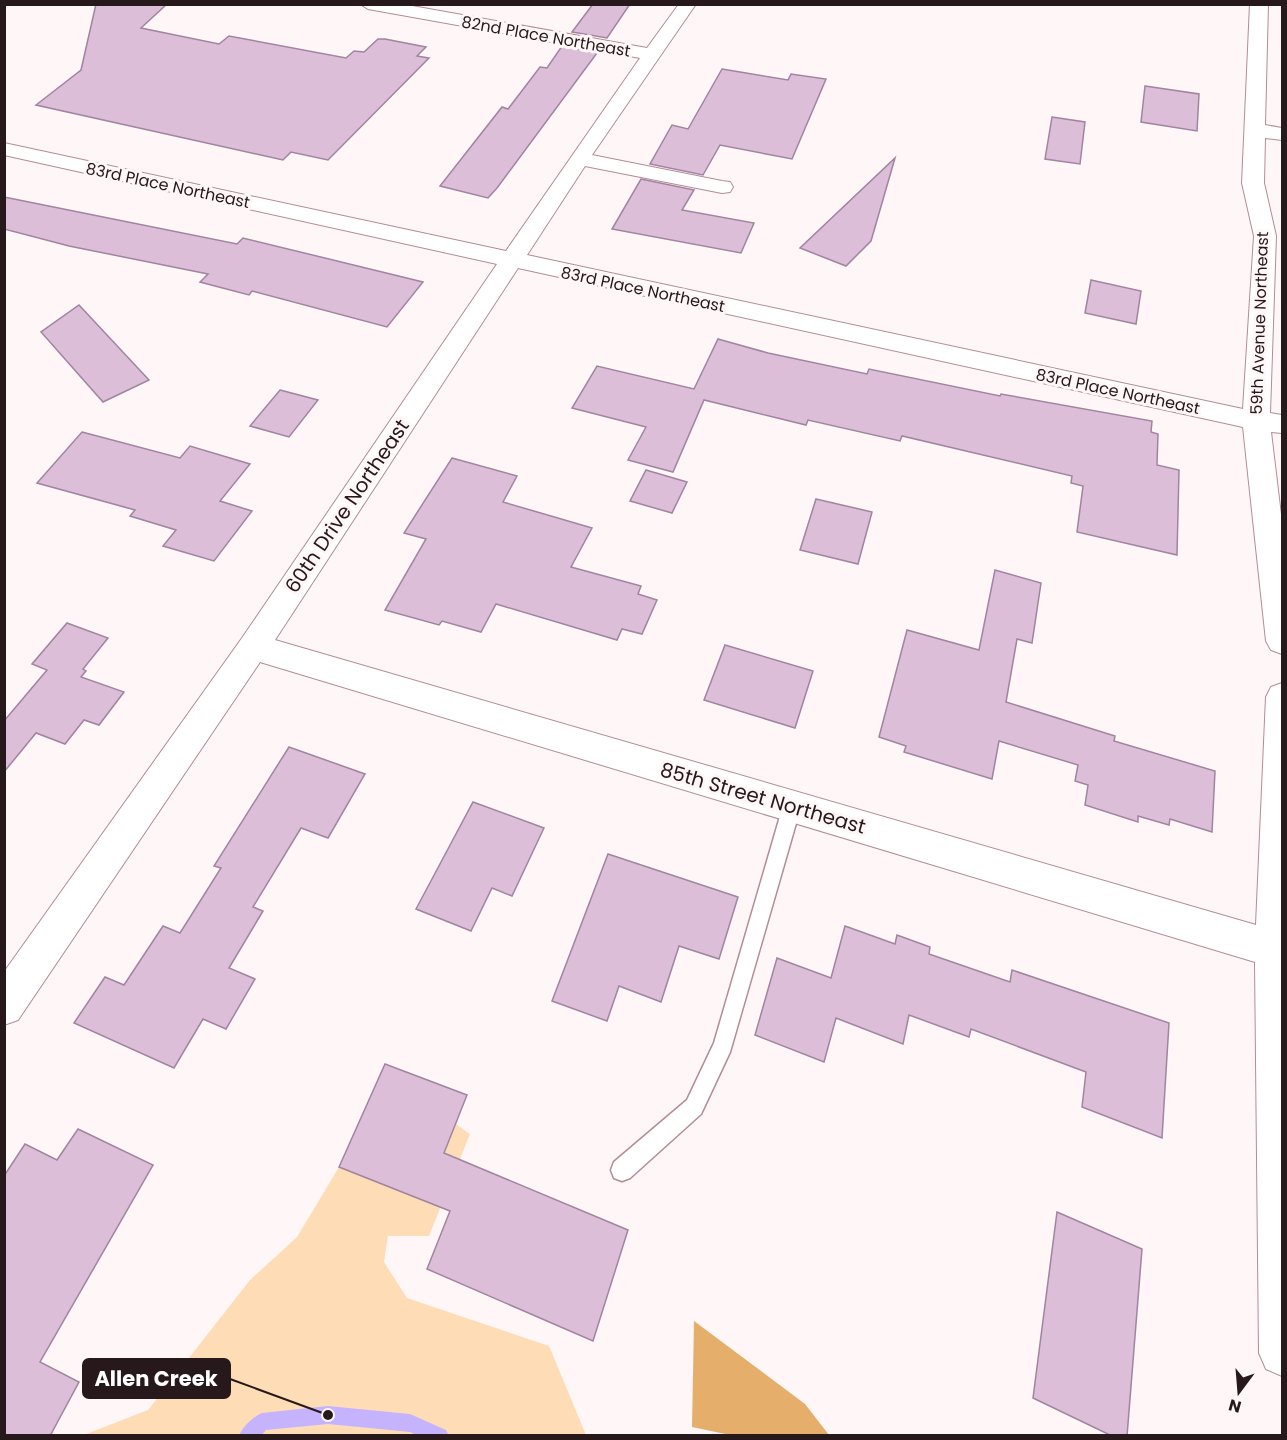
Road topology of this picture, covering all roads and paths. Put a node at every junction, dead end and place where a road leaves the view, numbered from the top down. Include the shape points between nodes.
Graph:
1 (368, 4) edge
2 (688, 4) edge
3 (1259, 4) edge
4 (653, 55) junction
5 (1255, 130) junction
6 (1282, 134) edge
7 (4, 149) edge
8 (579, 159) junction
9 (722, 187) dead end
10 (512, 260) junction
11 (1269, 423) edge
12 (1282, 641) edge
13 (253, 647) junction
14 (1282, 697) edge
15 (792, 806) junction
16 (1274, 949) junction
17 (4, 1006) edge
18 (622, 1170) dead end
19 (1282, 1353) edge

1 - 4 street, 82nd Place Northeast
2 - 4 street, 60th Drive Northeast
3 - 5 street, 59th Avenue Northeast
4 - 8 street, 60th Drive Northeast
5 - 6 street
5 - 11 street, 59th Avenue Northeast via 1253,183 1265,236
7 - 10 street, 83rd Place Northeast
8 - 9 street
8 - 10 street, 60th Drive Northeast
10 - 11 street, 83rd Place Northeast
10 - 13 street, 60th Drive Northeast
11 - 12 street, 59th Avenue Northeast
13 - 15 street, 85th Street Northeast
13 - 17 street, 60th Drive Northeast
14 - 16 street
15 - 16 street, 85th Street Northeast
15 - 18 lane via 718,1055 694,1107
16 - 19 street

